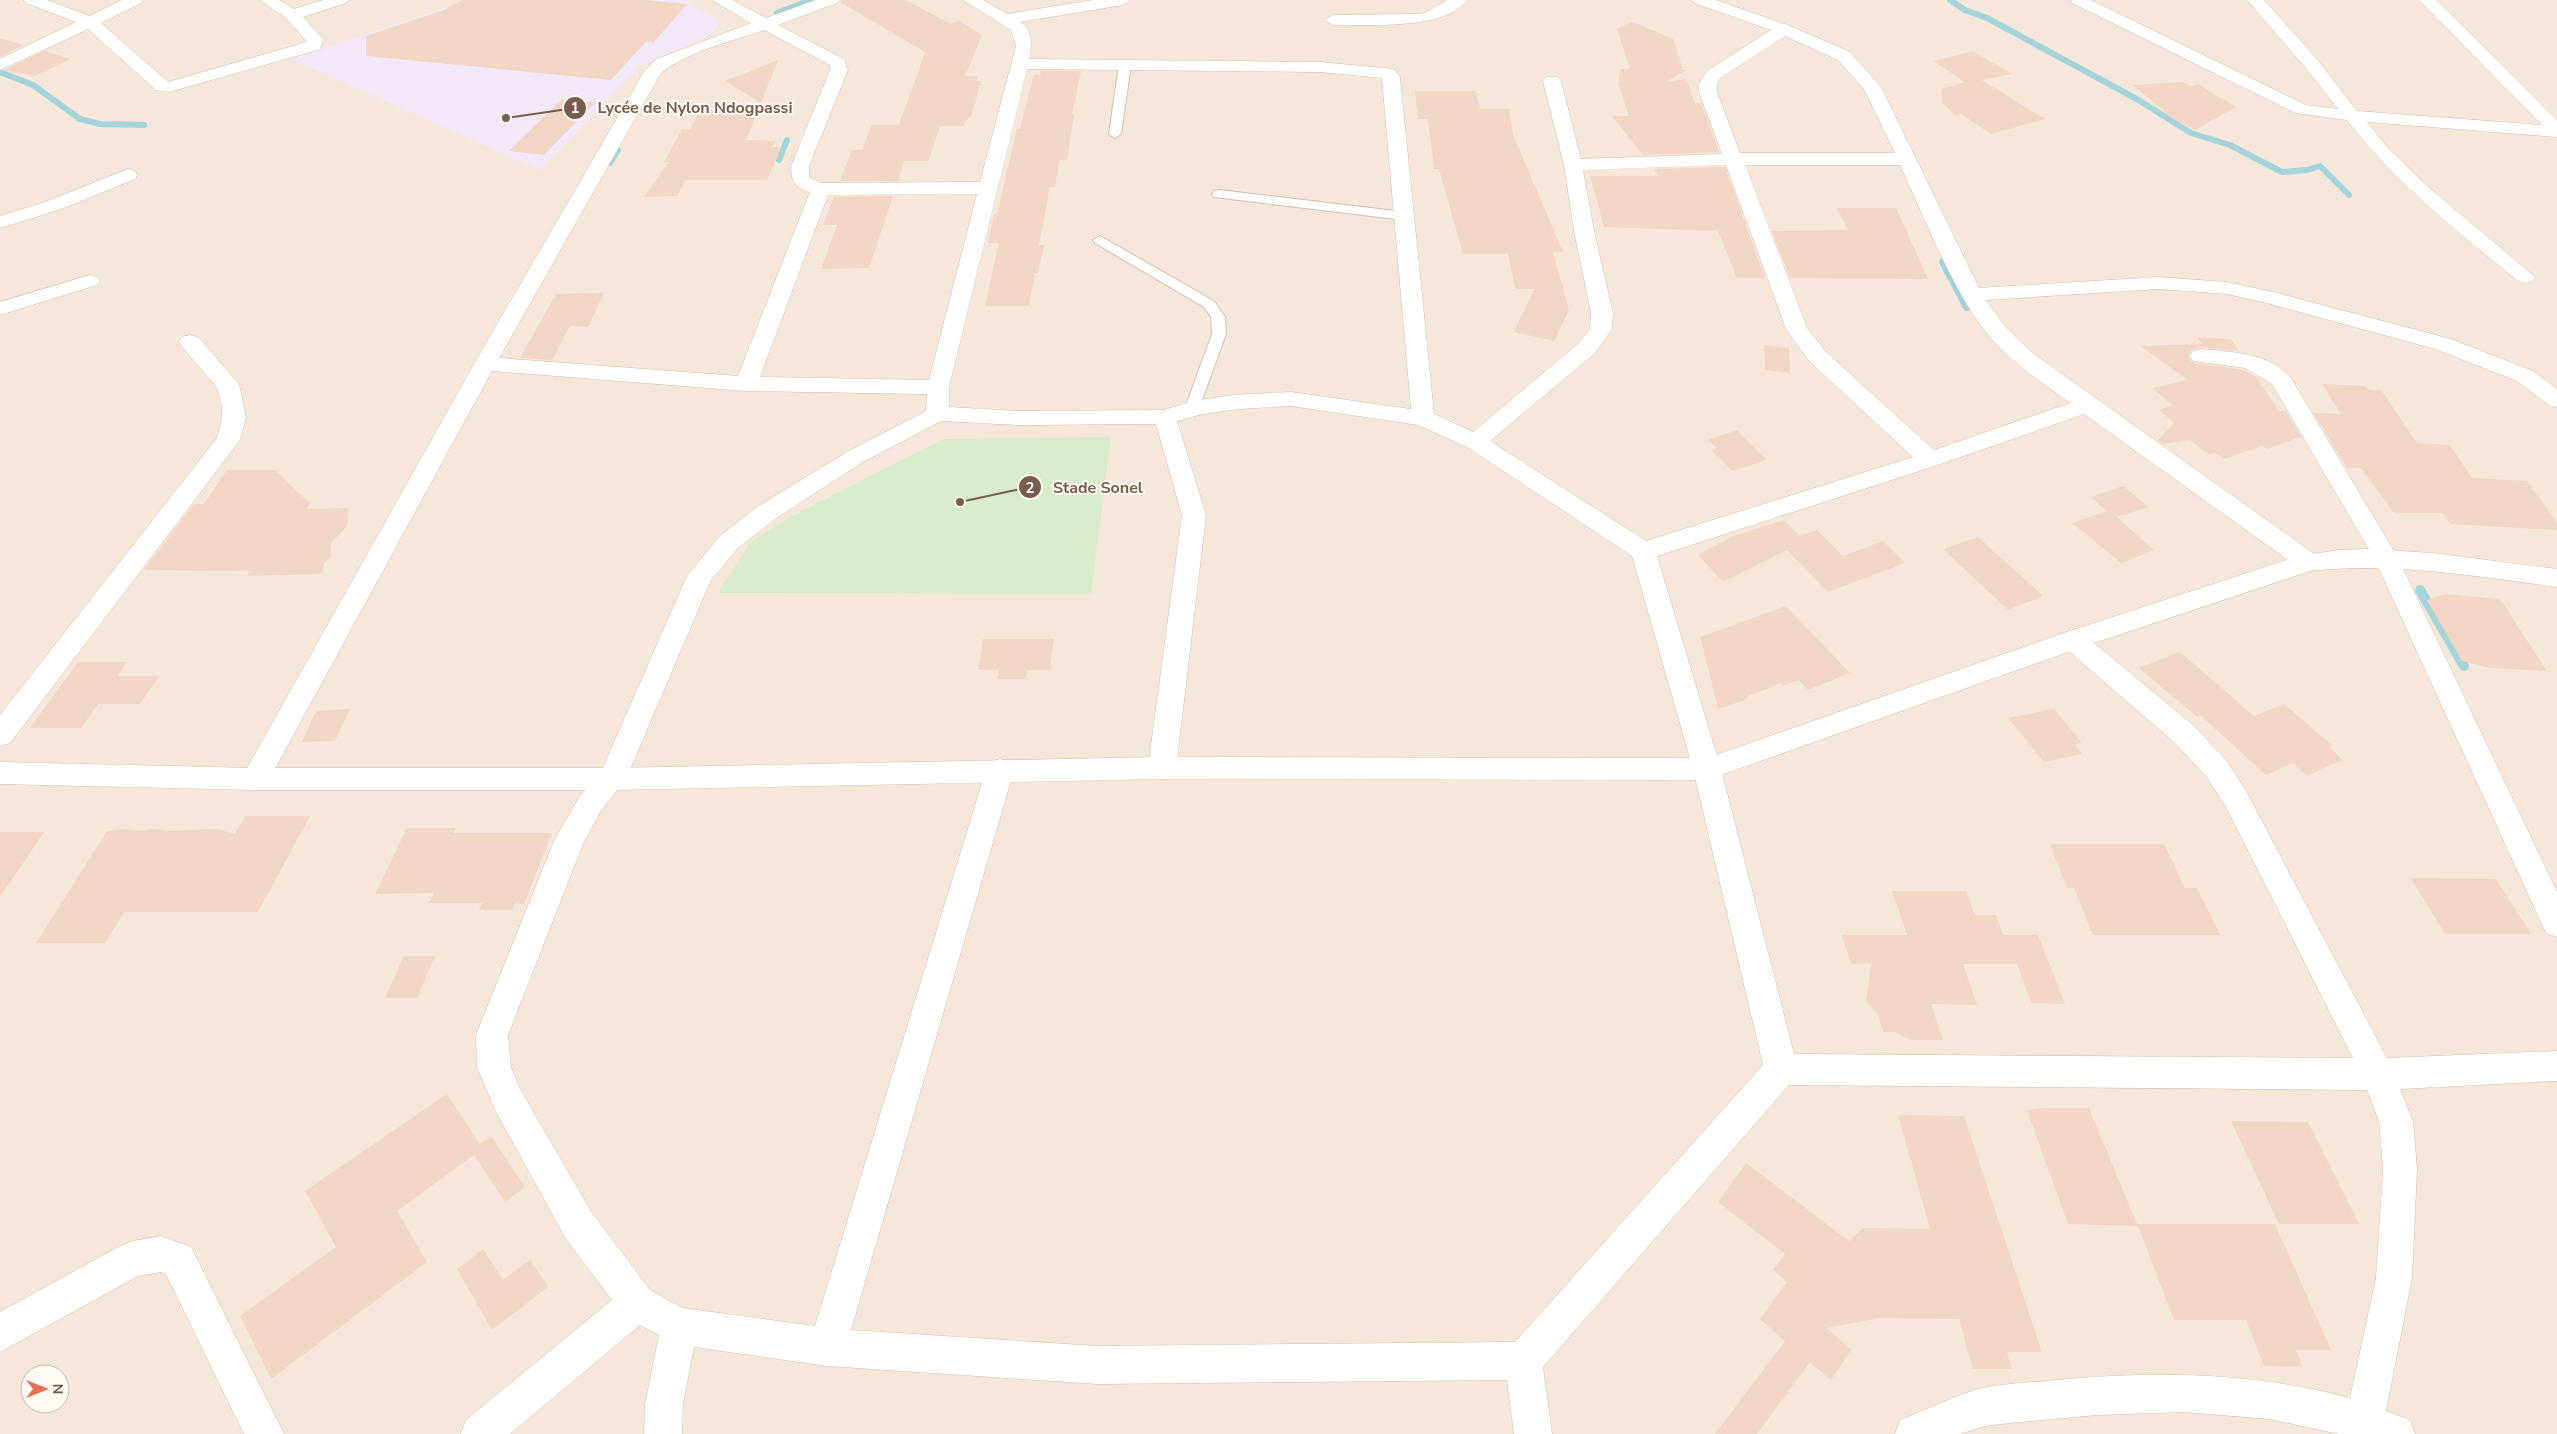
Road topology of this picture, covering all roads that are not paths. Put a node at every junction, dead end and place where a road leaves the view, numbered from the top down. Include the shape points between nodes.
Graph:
1 (32, 0) edge
2 (135, 0) edge
3 (268, 0) edge
4 (340, 0) edge
5 (720, 0) edge
6 (831, 0) edge
7 (971, 0) edge
8 (1123, 0) edge
9 (1459, 0) edge
10 (1700, 0) edge
11 (1751, 0) edge
12 (2078, 0) edge
13 (2109, 0) edge
14 (2255, 0) edge
15 (2427, 0) edge
16 (1722, 8) junction
17 (292, 15) junction
18 (1006, 20) junction
19 (1333, 20) dead end
20 (89, 21) junction
21 (2120, 21) junction
22 (762, 23) junction
23 (1784, 29) junction
24 (1020, 64) junction
25 (0, 65) edge
26 (1125, 65) junction
27 (1552, 81) dead end
28 (2355, 116) junction
29 (2557, 131) edge
30 (1115, 134) dead end
31 (1735, 159) junction
32 (1908, 159) junction
33 (1573, 165) junction
34 (128, 175) dead end
35 (989, 188) junction
36 (821, 189) junction
37 (1219, 194) dead end
38 (1404, 216) junction
39 (0, 222) edge
40 (1100, 240) dead end
41 (2525, 277) dead end
42 (90, 281) dead end
43 (1972, 295) junction
44 (0, 309) edge
45 (190, 342) dead end
46 (2200, 356) dead end
47 (485, 364) junction
48 (746, 384) junction
49 (938, 387) junction
50 (2557, 400) edge
51 (2087, 405) junction
52 (1193, 408) junction
53 (937, 414) junction
54 (1165, 417) junction
55 (1423, 418) junction
56 (1475, 442) junction
57 (1930, 460) junction
58 (1643, 551) junction
59 (2386, 558) junction
60 (2308, 562) junction
61 (2557, 578) edge
62 (2073, 640) junction
63 (0, 735) edge
64 (1162, 768) junction
65 (1707, 769) junction
66 (1000, 770) junction
67 (2, 776) edge
68 (256, 779) junction
69 (612, 779) junction
70 (2557, 924) edge
71 (2557, 1066) edge
72 (1782, 1069) junction
73 (2378, 1074) junction
74 (637, 1303) junction
75 (679, 1326) junction
76 (0, 1333) edge
77 (827, 1347) junction
78 (1524, 1362) junction
79 (2375, 1430) edge
80 (265, 1434) edge
81 (480, 1434) edge
82 (663, 1434) edge
83 (1533, 1434) edge
84 (1914, 1434) edge

1 - 20 street
2 - 20 street
3 - 17 street
4 - 17 street
5 - 22 street
6 - 22 street
7 - 18 street
8 - 18 street
9 - 19 street via 1418,20
10 - 16 street
11 - 16 street
12 - 21 street
13 - 21 street
14 - 28 street
15 - 29 street
16 - 23 street
17 - 20 street via 315,40 315,45 168,87 162,86
18 - 24 street via 1019,28 1024,38
20 - 25 street
21 - 28 street via 2286,104 2321,114
22 - 36 street via 838,63 839,70 800,166 800,178 809,186
22 - 47 street via 663,63 654,70
23 - 31 street via 1713,75 1708,84 1708,92
23 - 32 street via 1844,56 1872,87
24 - 26 street
24 - 35 street
26 - 30 lane
26 - 38 street via 1320,67 1388,73 1391,77
27 - 33 street
28 - 29 street
28 - 41 street via 2380,151 2419,189
31 - 32 street
31 - 33 street
31 - 57 street via 1797,329 1818,357
32 - 43 street
33 - 56 street via 1602,313 1601,329 1587,348
34 - 39 street via 52,206
35 - 36 street
35 - 49 street
36 - 48 street
37 - 38 lane
38 - 55 street
40 - 52 lane via 1209,304 1218,316 1219,334
42 - 44 street
43 - 50 street via 2158,283 2237,290 2443,344 2525,376
43 - 51 street via 1998,333 2026,359
45 - 63 street via 228,384 235,417 228,440
46 - 59 street via 2254,362 2268,368 2281,380
47 - 48 street
47 - 68 street
48 - 49 street
49 - 53 street
51 - 57 street
51 - 60 street
52 - 54 street
52 - 55 street via 1291,399
53 - 54 street via 1018,418
53 - 69 street via 855,458 766,513 729,542 700,576
54 - 64 street via 1194,515
55 - 56 street
56 - 58 street
57 - 58 street
58 - 65 street
59 - 60 street via 2342,557
59 - 61 street
59 - 70 street
60 - 62 street
62 - 65 street
62 - 73 street via 2184,734 2216,768 2236,799
64 - 65 street
64 - 66 street
65 - 72 street
66 - 69 street
66 - 77 street
67 - 68 street
68 - 69 street
69 - 74 street via 590,804 569,841 492,1035 494,1067 507,1099 579,1226
71 - 73 street
72 - 73 street
72 - 78 street
73 - 79 street via 2396,1121 2400,1169 2394,1278
74 - 75 street
74 - 81 street
75 - 77 street
75 - 82 street via 664,1404
76 - 80 street via 133,1259 161,1254 178,1260
77 - 78 street via 1097,1365
78 - 83 street
79 - 84 street via 2298,1403 2188,1391 2079,1397 1984,1407

